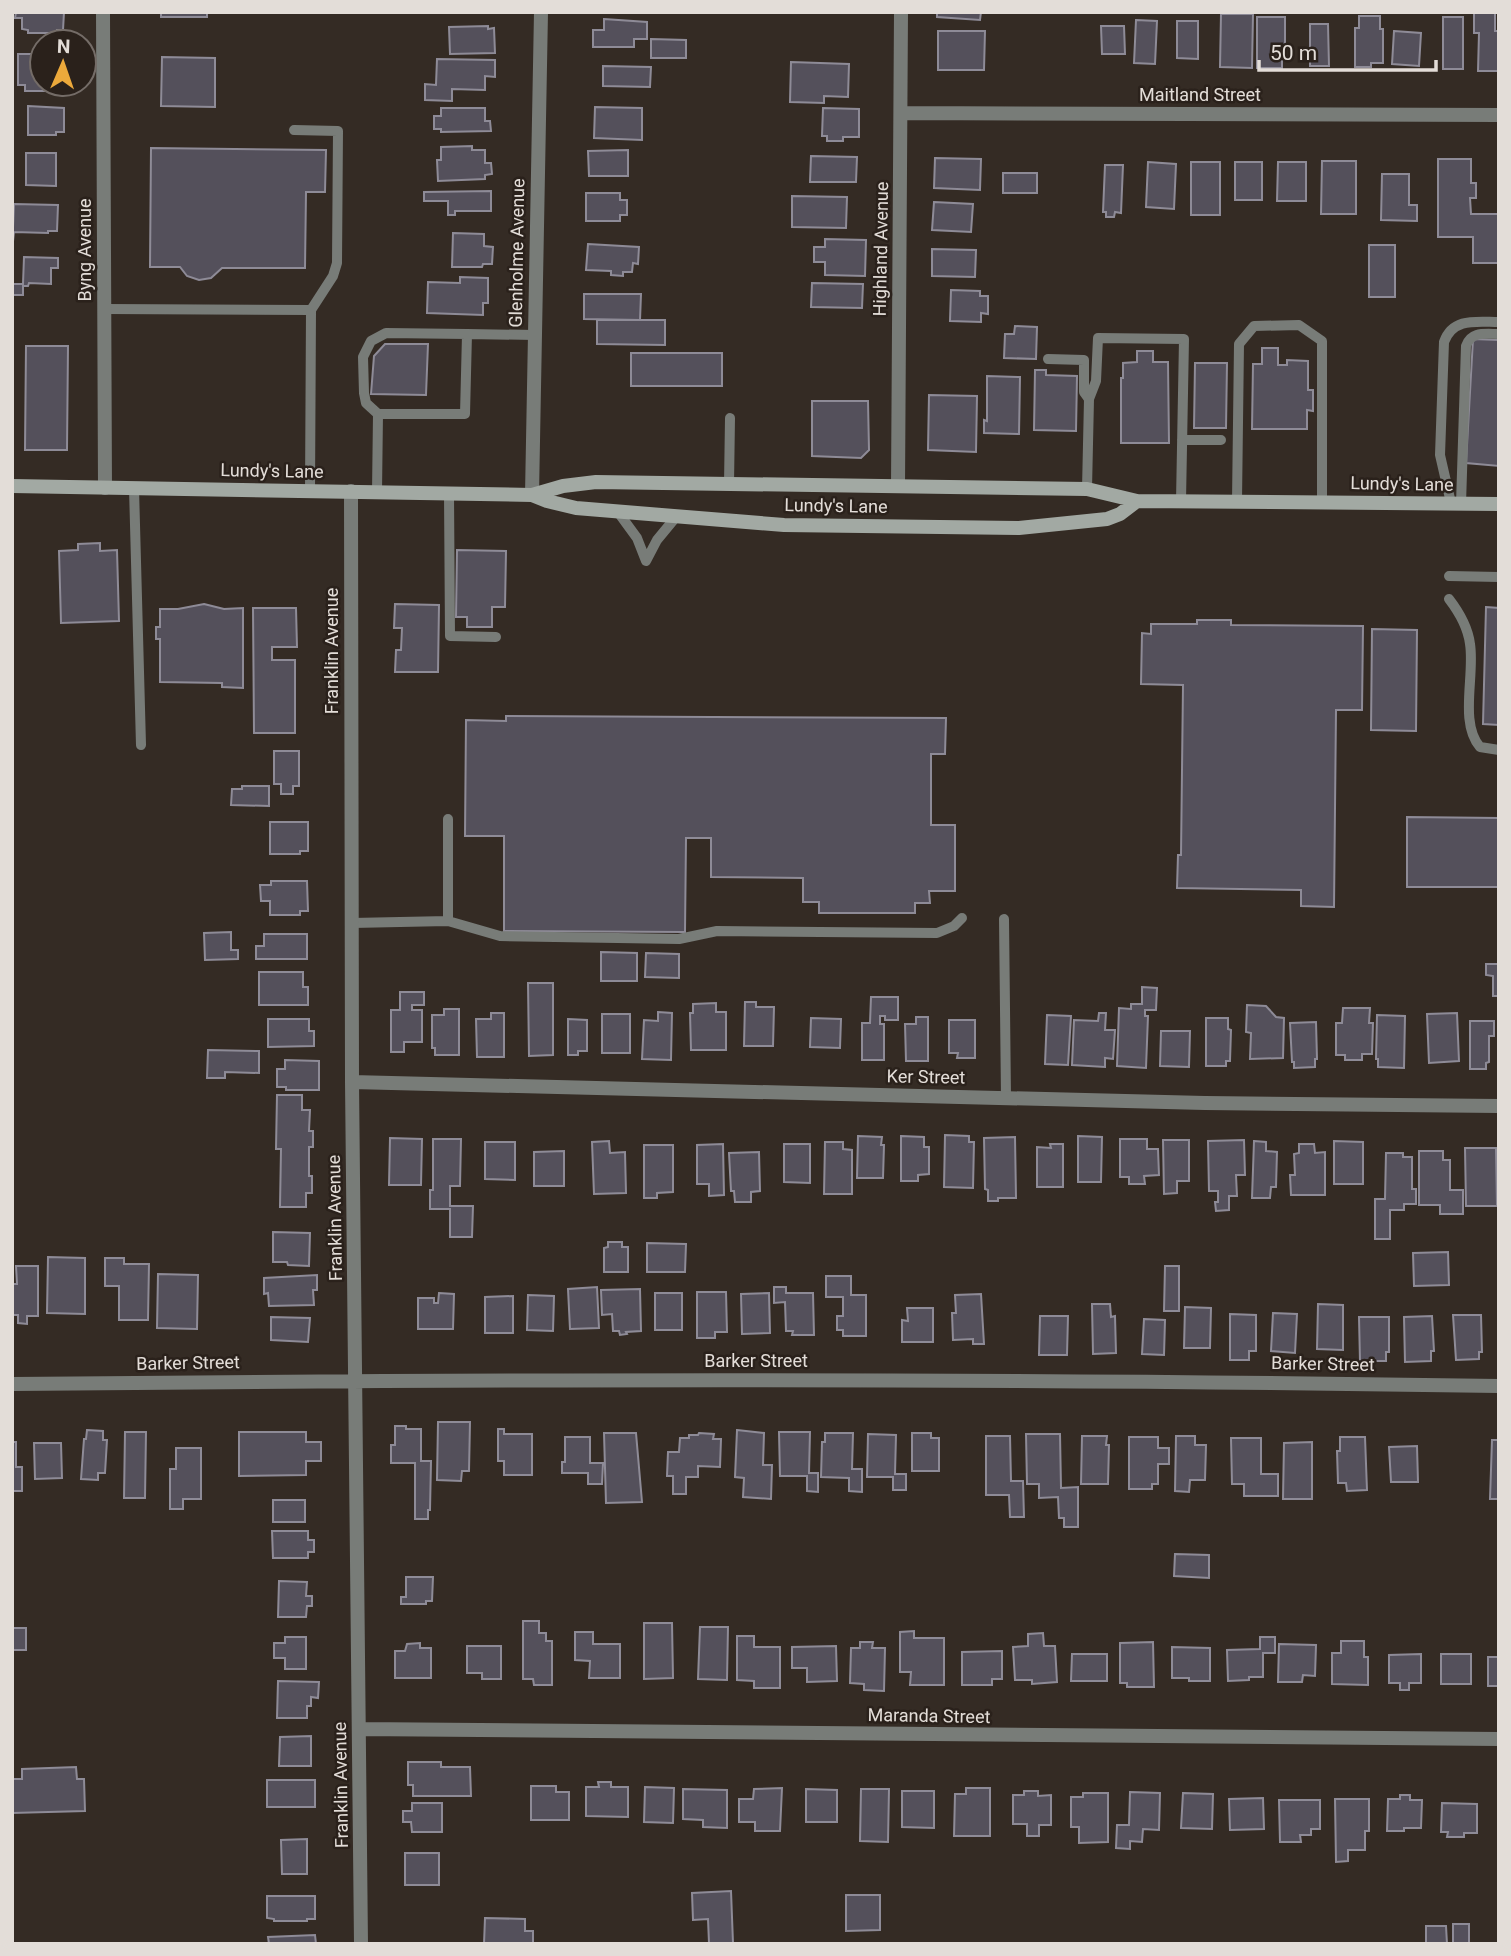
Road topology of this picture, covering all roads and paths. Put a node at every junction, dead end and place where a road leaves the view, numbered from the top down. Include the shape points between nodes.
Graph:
1 (103, 12) edge
2 (541, 12) edge
3 (901, 12) edge
4 (902, 113) junction
5 (1499, 115) edge
6 (294, 130) dead end
7 (105, 309) junction
8 (311, 310) junction
9 (1499, 322) edge
10 (467, 334) junction
11 (1499, 334) edge
12 (535, 335) junction
13 (1048, 359) dead end
14 (1089, 399) junction
15 (378, 414) junction
16 (730, 418) dead end
17 (1182, 440) junction
18 (1220, 440) dead end
19 (729, 484) junction
20 (12, 486) edge
21 (898, 486) junction
22 (106, 488) junction
23 (134, 488) junction
24 (1087, 489) junction
25 (310, 491) junction
26 (351, 491) junction
27 (377, 492) junction
28 (449, 493) junction
29 (532, 495) junction
30 (1137, 501) junction
31 (1181, 501) junction
32 (1237, 501) junction
33 (1322, 502) junction
34 (1456, 504) junction
35 (1499, 504) edge
36 (618, 512) junction
37 (676, 517) junction
38 (1449, 576) dead end
39 (1499, 577) edge
40 (1449, 599) dead end
41 (496, 637) dead end
42 (141, 745) dead end
43 (1499, 750) edge
44 (447, 819) dead end
45 (962, 918) dead end
46 (1004, 919) dead end
47 (448, 920) junction
48 (352, 923) junction
49 (352, 1082) junction
50 (1006, 1098) junction
51 (1499, 1106) edge
52 (356, 1380) junction
53 (12, 1384) edge
54 (1499, 1386) edge
55 (359, 1729) junction
56 (1499, 1739) edge
57 (361, 1944) edge

1 - 7 street, Byng Avenue
2 - 12 street, Glenholme Avenue
3 - 4 street, Highland Avenue
4 - 5 street, Maitland Street
4 - 21 street, Highland Avenue
6 - 8 lane via 338,131 337,263
7 - 8 lane
7 - 22 street, Byng Avenue
8 - 25 lane
9 - 34 lane via 1461,323 1444,342 1440,454
10 - 12 lane
10 - 15 lane via 466,414
10 - 15 lane via 386,333 371,341 363,357 363,393
11 - 34 lane via 1471,336 1466,346
12 - 29 street, Glenholme Avenue
13 - 14 lane via 1084,360 1084,392
14 - 17 lane via 1097,381 1098,338 1184,339
14 - 24 lane
15 - 27 lane
16 - 19 lane
17 - 18 lane
17 - 31 lane
19 - 21 main road, Lundy's Lane
19 - 29 main road, Lundy's Lane via 596,482
20 - 22 main road, Lundy's Lane
21 - 24 main road, Lundy's Lane
22 - 23 main road, Lundy's Lane
23 - 25 main road, Lundy's Lane
23 - 42 lane
24 - 30 main road, Lundy's Lane
25 - 26 main road, Lundy's Lane
26 - 27 main road, Lundy's Lane
26 - 48 street, Franklin Avenue
27 - 28 main road, Lundy's Lane
28 - 29 main road, Lundy's Lane
28 - 41 lane via 450,636
29 - 36 main road, Lundy's Lane via 562,505
30 - 31 main road, Lundy's Lane
30 - 37 main road, Lundy's Lane via 1107,519 1019,528 784,525
31 - 32 main road, Lundy's Lane
32 - 33 main road, Lundy's Lane
32 - 33 lane via 1239,344 1254,326 1299,325 1322,341
33 - 34 main road, Lundy's Lane
34 - 35 main road, Lundy's Lane
36 - 37 main road, Lundy's Lane
36 - 37 lane via 637,538 646,561
38 - 39 lane
40 - 43 lane via 1470,643 1470,732 1480,747
44 - 47 lane
45 - 47 lane via 937,933 717,931 679,939 500,936
46 - 50 lane
47 - 48 lane
48 - 49 street, Franklin Avenue
49 - 50 street, Ker Street
49 - 52 street, Franklin Avenue
50 - 51 street, Ker Street
52 - 53 street, Barker Street
52 - 54 street, Barker Street via 1228,1381
52 - 55 street, Franklin Avenue
55 - 56 street, Maranda Street
55 - 57 street, Franklin Avenue

